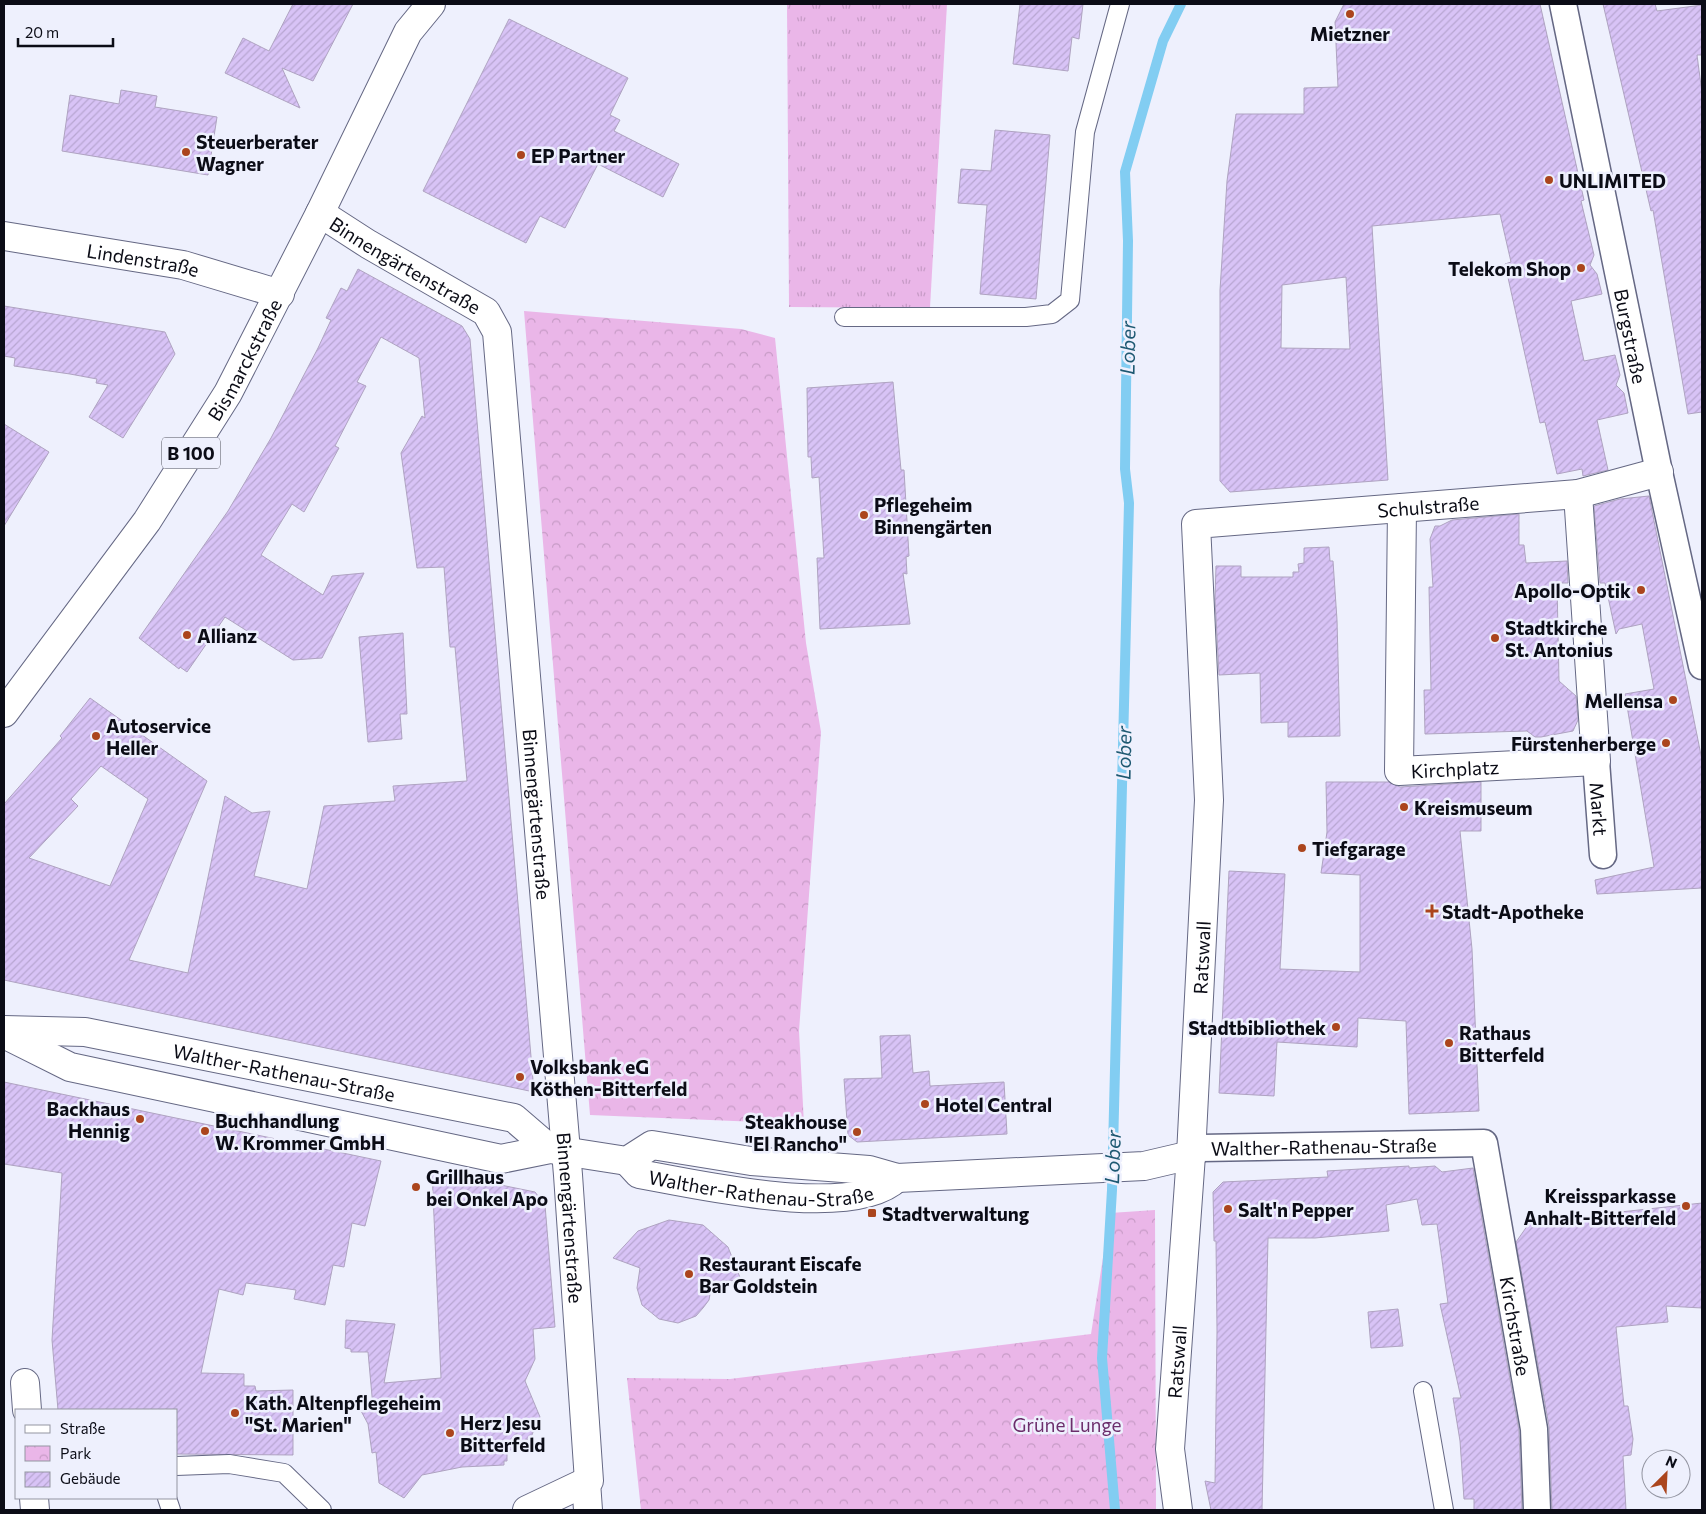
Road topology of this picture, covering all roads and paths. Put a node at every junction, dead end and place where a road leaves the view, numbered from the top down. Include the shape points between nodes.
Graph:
1 (411, 4) edge
2 (430, 4) edge
3 (1120, 4) edge
4 (1563, 4) edge
5 (408, 32) junction
6 (320, 213) junction
7 (4, 236) edge
8 (280, 294) junction
9 (844, 317) dead end
10 (1659, 472) junction
11 (1578, 494) junction
12 (1402, 508) junction
13 (1196, 524) joint
14 (1702, 666) edge
15 (4, 713) edge
16 (1596, 761) junction
17 (1603, 855) dead end
18 (4, 1030) edge
19 (4, 1034) edge
20 (1484, 1143) joint
21 (558, 1151) junction
22 (1191, 1155) junction
23 (25, 1383) dead end
24 (1423, 1391) dead end
25 (28, 1409) edge
26 (178, 1466) edge
27 (586, 1482) junction
28 (322, 1510) edge
29 (527, 1510) edge
30 (588, 1510) edge
31 (1178, 1510) edge
32 (1444, 1510) edge
33 (1537, 1510) edge

1 - 5 street, Bismarckstraße / B 100
2 - 5 street, Bismarckstraße / B 100
3 - 9 lane via 1085,132 1070,300 1052,314 1026,317
4 - 10 street, Burgstraße
5 - 6 street, Bismarckstraße / B 100
6 - 8 street, Bismarckstraße / B 100
6 - 21 street, Binnengärtenstraße via 486,312 497,332
7 - 8 street, Lindenstraße via 183,265
8 - 15 street, Bismarckstraße / B 100 via 228,393 147,521
10 - 11 street, Schulstraße
10 - 14 street, Burgstraße
11 - 12 street, Schulstraße
11 - 16 street
12 - 13 street, Schulstraße
12 - 16 street, Kirchplatz via 1399,771
13 - 22 street, Ratswall via 1209,800
16 - 17 street, Markt
18 - 21 street, Walther-Rathenau-Straße via 85,1032 514,1118
19 - 21 street, Walther-Rathenau-Straße via 70,1067 501,1159
20 - 22 street, Walther-Rathenau-Straße via 1201,1148
20 - 33 street, Kirchstraße via 1534,1429
21 - 22 street, Walther-Rathenau-Straße via 627,1161 639,1174 786,1198 848,1196 888,1186 897,1178 1144,1166
21 - 27 street, Binnengärtenstraße via 589,1481
22 - 31 street, Ratswall via 1170,1449
23 - 25 street
24 - 32 lane
26 - 28 lane via 229,1464 284,1473
27 - 29 street
27 - 30 street, Binnengärtenstraße

